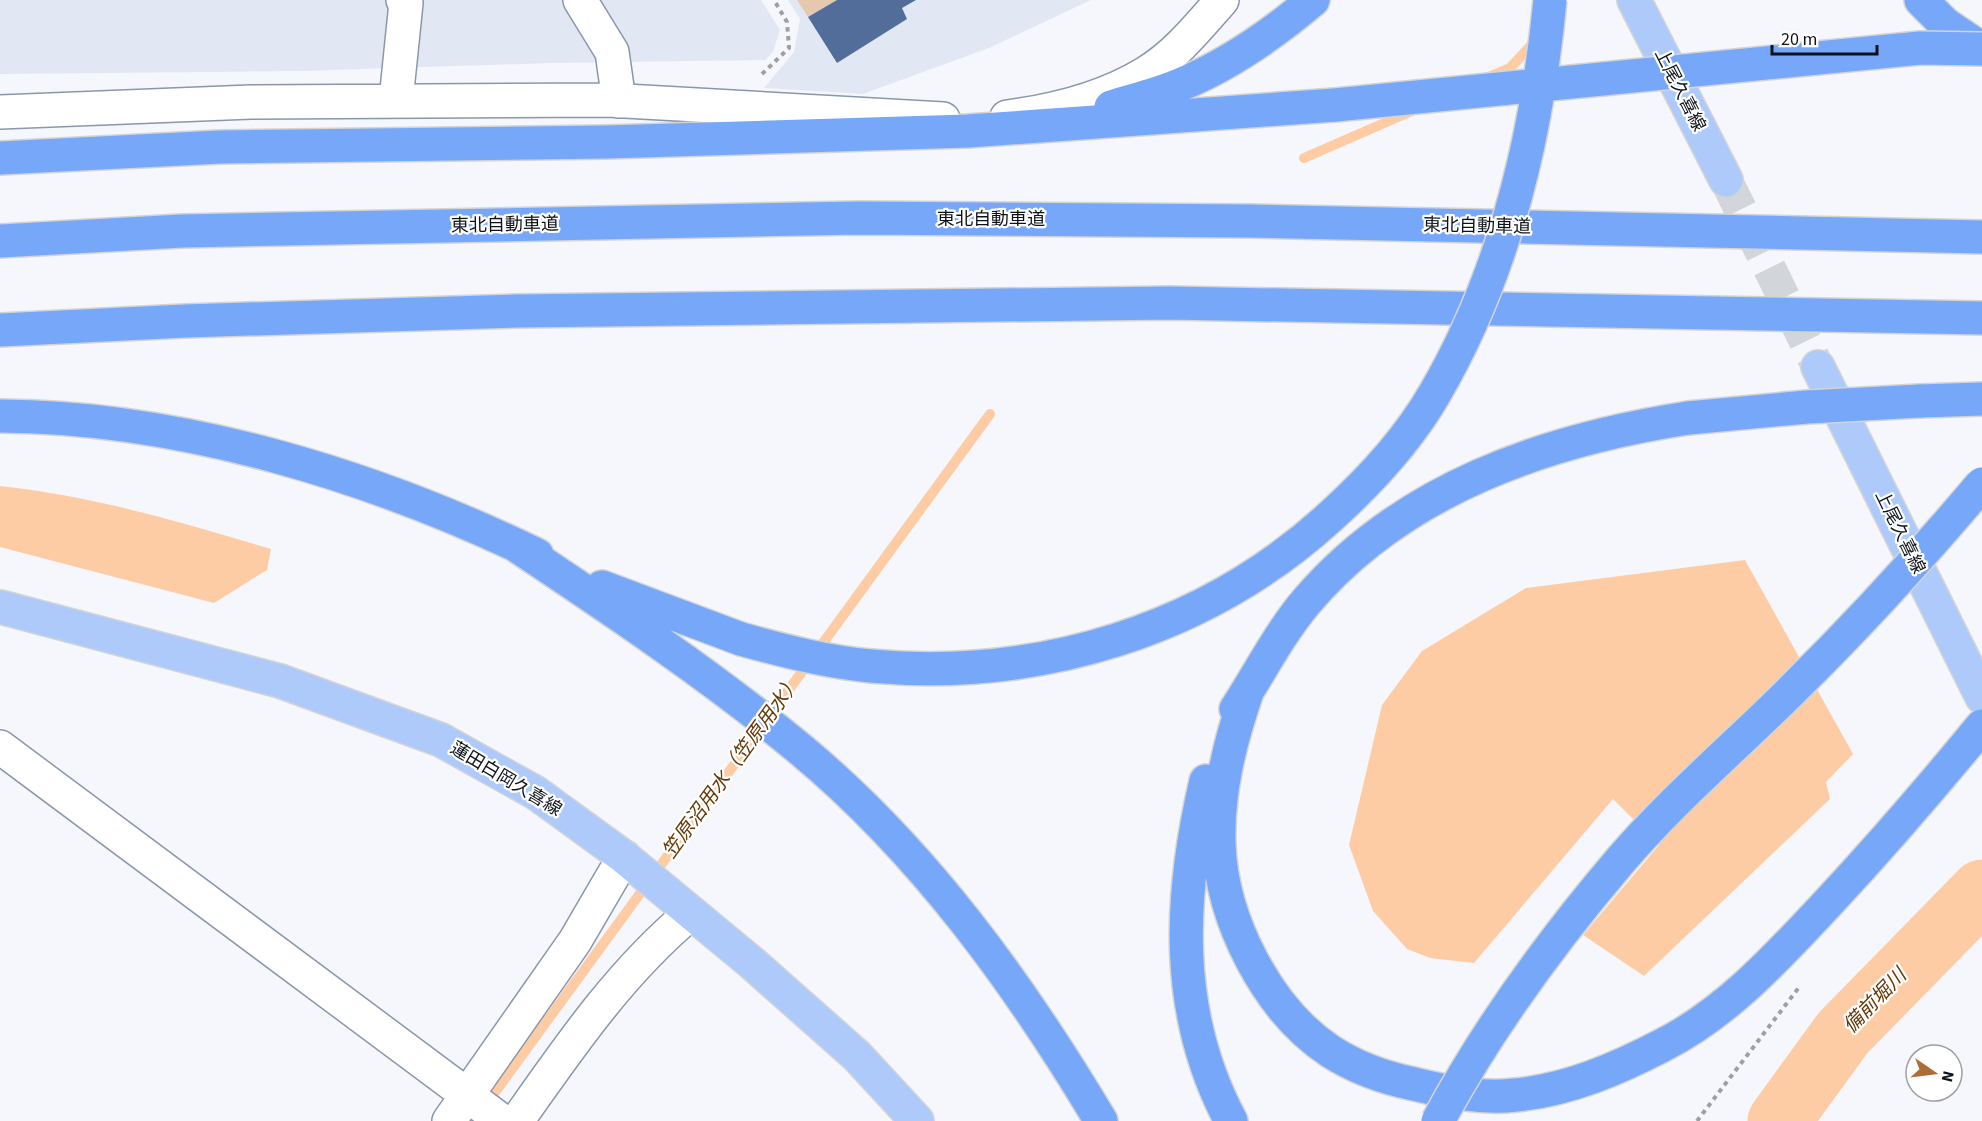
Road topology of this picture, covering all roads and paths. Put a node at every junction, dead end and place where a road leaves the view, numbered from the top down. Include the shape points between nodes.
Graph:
1 (404, 0) edge
2 (580, 0) edge
3 (774, 0) edge
4 (1222, 0) edge
5 (1313, 0) edge
6 (1550, 0) edge
7 (1634, 0) edge
8 (1921, 0) edge
9 (1982, 49) edge
10 (396, 100) junction
11 (619, 101) junction
12 (727, 107) junction
13 (0, 112) edge
14 (1031, 125) junction
15 (0, 158) edge
16 (1726, 180) tunnel mouth
17 (1982, 237) edge
18 (0, 241) edge
19 (1982, 318) edge
20 (0, 330) edge
21 (1818, 367) tunnel mouth
22 (1982, 399) edge
23 (0, 416) edge
24 (1982, 484) edge
25 (517, 546) junction
26 (0, 606) edge
27 (1247, 692) junction
28 (1982, 697) edge
29 (1982, 726) edge
30 (0, 747) edge
31 (624, 856) junction
32 (691, 913) junction
33 (458, 1108) edge
34 (502, 1121) edge
35 (517, 1121) edge
36 (917, 1121) edge
37 (1101, 1121) edge
38 (1231, 1121) edge
39 (1438, 1121) edge

1 - 10 street
2 - 11 street via 612,52
3 - 12 path via 788,22 789,48
4 - 12 street via 1178,49 1146,73 1073,104 1024,115 965,120
5 - 14 highway via 1226,60 1178,86 1111,107
6 - 25 highway, bridge via 1535,113 1497,261 1467,332 1434,394 1394,454 1293,552 1234,590 1173,620 1101,647 1026,662 953,669 872,666 803,656 741,639 601,586
7 - 16 main road, 上尾久喜線
8 - 9 highway via 1945,24
9 - 14 highway, bridge via 1920,48 1335,105
10 - 11 street
10 - 13 street
11 - 12 street
14 - 15 highway via 968,131 642,141 220,147
17 - 18 highway, 東北自動車道 via 1250,221 859,218 182,231
19 - 20 highway via 1170,303 516,311
21 - 28 main road, 上尾久喜線
22 - 27 highway, bridge via 1807,407 1688,418 1612,431 1527,456 1455,486 1358,549 1304,604
23 - 25 highway via 126,426 220,444 383,489
24 - 39 highway, bridge via 1866,616 1720,757 1621,860 1501,1014
25 - 37 highway via 714,681 802,750 867,811 936,884 993,955
26 - 31 main road, 蓮田白岡久喜線 via 280,681 441,740 536,793
27 - 29 highway via 1232,735 1223,780 1219,847 1230,910 1253,963 1287,1012 1329,1051 1380,1077 1470,1095 1514,1096 1569,1085 1623,1065 1719,1010 1765,969 1867,861
27 - 38 highway via 1224,728 1207,777 1193,838 1185,900 1186,967 1198,1034 1218,1096
30 - 33 street
31 - 32 main road, 蓮田白岡久喜線
31 - 33 street via 575,941
32 - 35 street via 659,940 581,1030
32 - 36 main road, 蓮田白岡久喜線 via 857,1056
33 - 34 street

